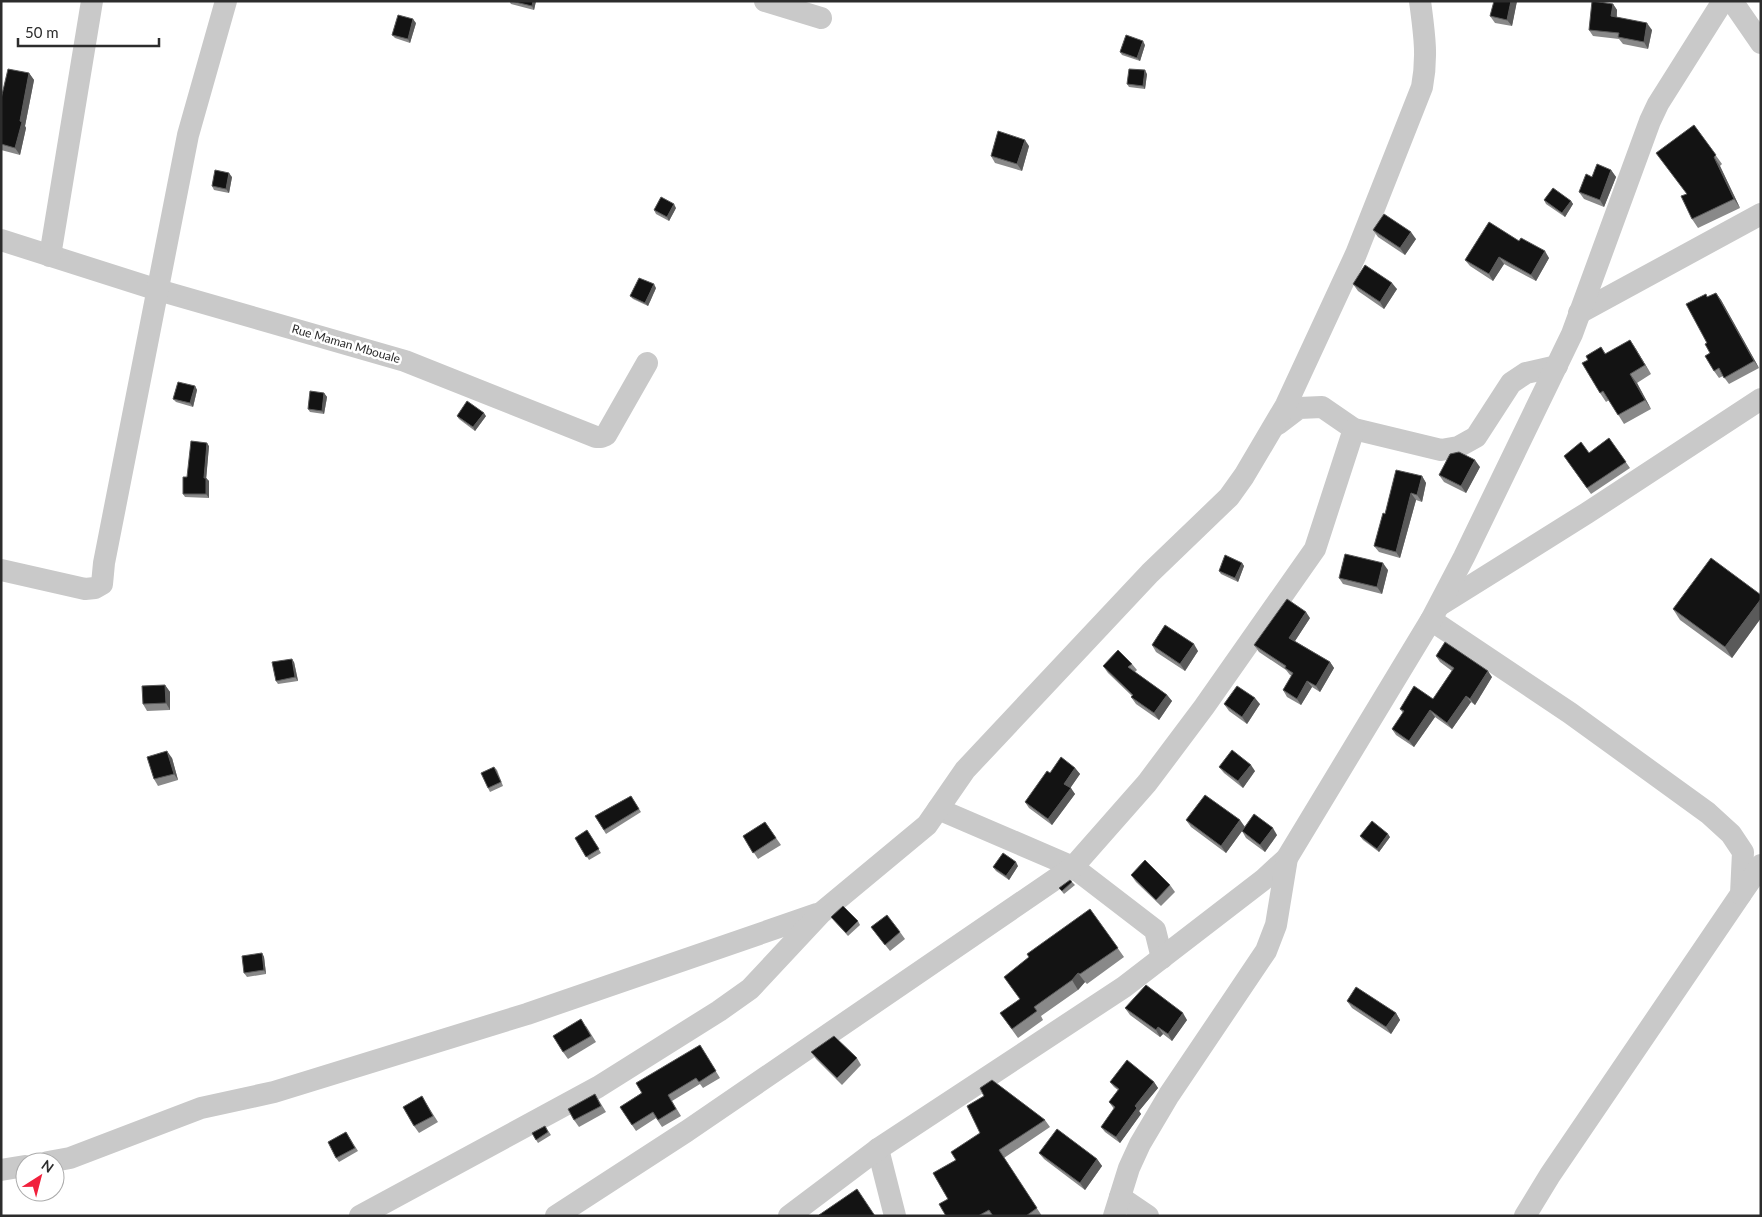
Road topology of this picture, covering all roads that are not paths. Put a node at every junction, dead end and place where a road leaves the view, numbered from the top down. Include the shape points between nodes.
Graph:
1 (92, 1) edge
2 (226, 1) edge
3 (765, 1) edge
4 (1420, 1) edge
5 (1723, 1) edge
6 (1732, 1) edge
7 (822, 18) dead end
8 (1761, 44) edge
9 (1761, 214) edge
10 (1, 240) edge
11 (50, 256) junction
12 (158, 290) junction
13 (1579, 313) junction
14 (647, 363) dead end
15 (1557, 366) junction
16 (1761, 399) edge
17 (1274, 428) junction
18 (1354, 428) junction
19 (1, 570) edge
20 (1435, 613) junction
21 (938, 809) junction
22 (1287, 858) junction
23 (1761, 865) edge
24 (1074, 866) junction
25 (1741, 894) junction
26 (821, 913) junction
27 (1162, 958) junction
28 (878, 1149) junction
29 (65, 1159) edge
30 (15, 1168) edge
31 (1, 1170) edge
32 (1117, 1206) edge
33 (360, 1216) edge
34 (556, 1216) edge
35 (789, 1216) edge
36 (895, 1216) edge
37 (1148, 1216) edge
38 (1525, 1216) edge

1 - 11 street
2 - 12 street via 188,136
3 - 7 street
4 - 17 street via 1426,52 1422,87 1356,254
5 - 13 street via 1650,121
6 - 8 street
9 - 13 street
10 - 11 street, Rue Maman Mbouale
11 - 12 street, Rue Maman Mbouale
12 - 14 street, Rue Maman Mbouale via 405,361 596,437 606,434
12 - 19 street via 102,584 85,589
13 - 15 street
15 - 18 street via 1526,373 1511,383 1476,436 1458,447 1441,450
15 - 20 street
16 - 20 street
17 - 18 street via 1299,408 1322,407
17 - 21 street via 1229,497 1150,573 965,770
18 - 24 street via 1315,549 1147,783
20 - 22 street
20 - 25 street via 1708,813 1731,834 1743,852
21 - 24 street
21 - 26 street via 927,825
22 - 27 street
22 - 32 street via 1276,925 1266,951 1154,1120 1129,1168
23 - 25 street
24 - 27 street via 1155,930
24 - 34 street via 687,1131
25 - 38 street
26 - 29 street via 527,1014 274,1092 201,1108
26 - 33 street via 750,988 719,1011 598,1087
27 - 28 street via 1124,987
28 - 35 street
28 - 36 street
30 - 31 street
32 - 37 street

